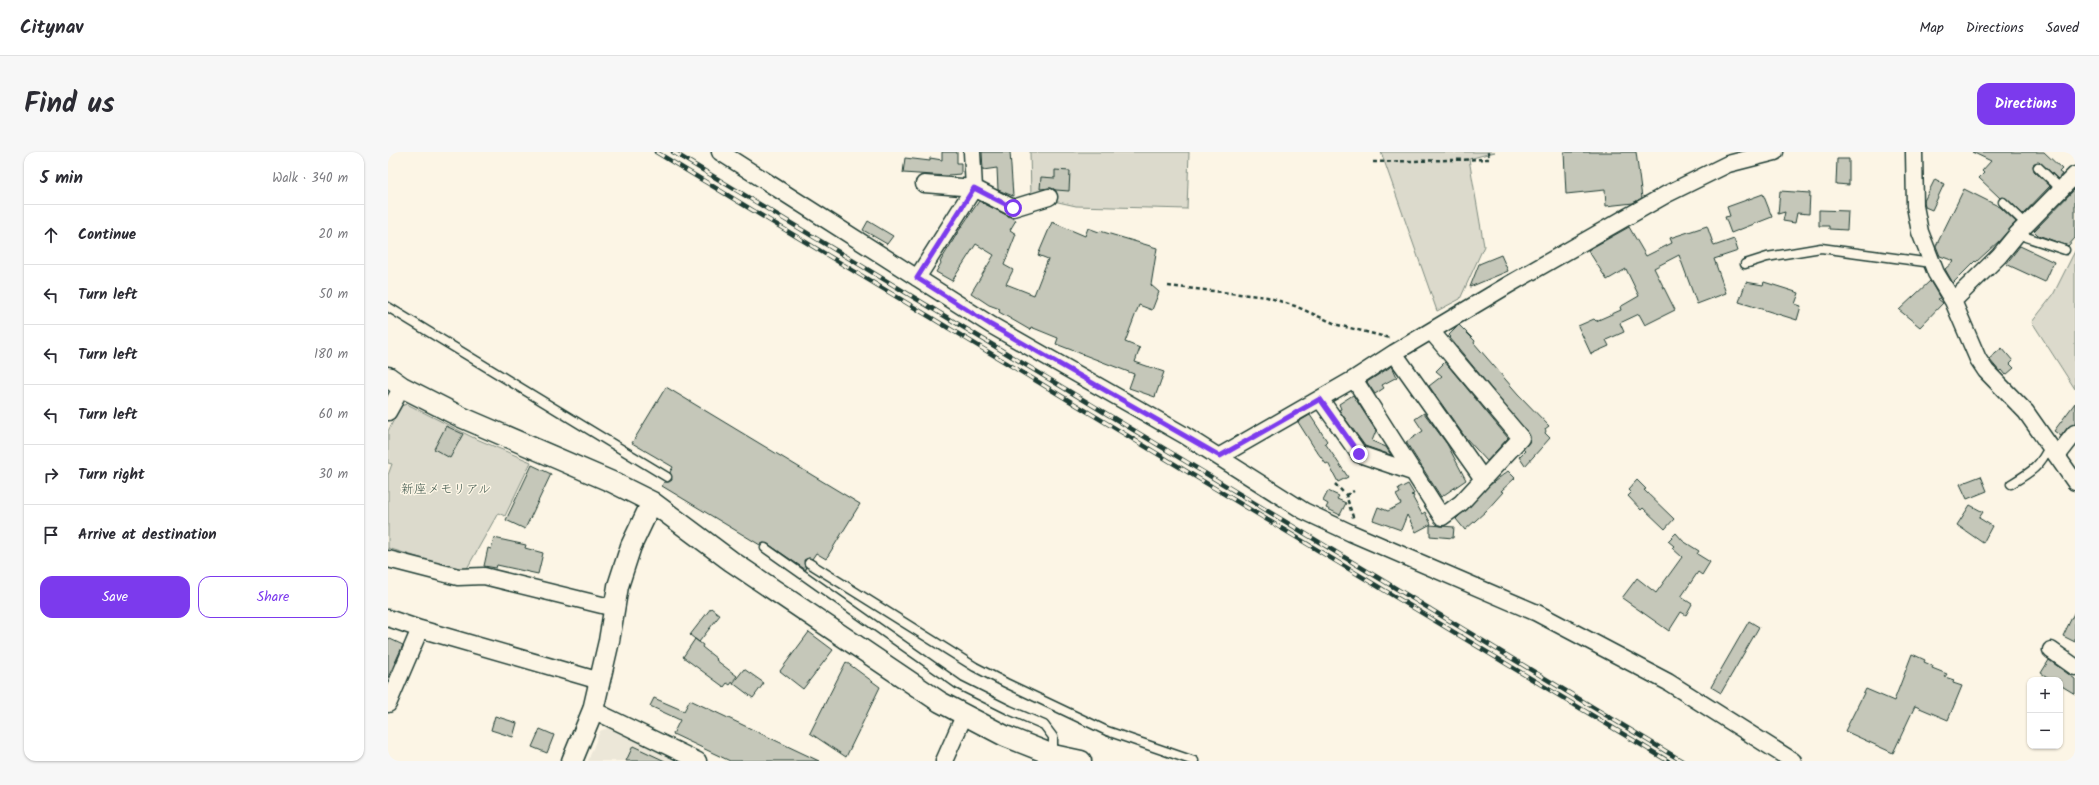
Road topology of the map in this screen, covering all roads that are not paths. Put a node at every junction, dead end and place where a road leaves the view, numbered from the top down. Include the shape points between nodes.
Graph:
1 (720, 152) edge
2 (972, 152) edge
3 (1775, 152) edge
4 (1914, 152) edge
5 (2038, 167) dead end
6 (2075, 176) edge
7 (924, 184) dead end
8 (974, 188) junction
9 (2062, 190) junction
10 (1049, 197) dead end
11 (2003, 202) dead end
12 (2021, 229) junction
13 (2065, 250) dead end
14 (1932, 263) junction
15 (1745, 264) dead end
16 (917, 278) junction
17 (1953, 301) junction
18 (388, 307) edge
19 (1431, 331) junction
20 (1394, 353) junction
21 (1354, 379) junction
22 (395, 382) edge
23 (1320, 399) junction
24 (388, 412) edge
25 (2075, 433) edge
26 (2054, 450) junction
27 (1220, 456) junction
28 (1415, 473) junction
29 (667, 477) dead end
30 (1483, 479) junction
31 (2075, 482) edge
32 (2011, 484) dead end
33 (652, 502) junction
34 (765, 548) dead end
35 (388, 559) edge
36 (810, 563) dead end
37 (614, 608) junction
38 (388, 618) edge
39 (420, 629) junction
40 (2050, 650) dead end
41 (2075, 667) edge
42 (600, 681) junction
43 (388, 704) edge
44 (593, 710) junction
45 (964, 716) junction
46 (1053, 755) junction
47 (572, 761) edge
48 (698, 761) edge
49 (944, 761) edge
50 (1081, 761) edge
51 (1194, 761) edge
52 (1793, 761) edge

1 - 16 street
2 - 8 street
3 - 19 street via 1728,164 1667,194
4 - 14 street via 1915,206 1920,232
5 - 9 lane
6 - 9 street
7 - 8 street
8 - 10 street via 1013,208
8 - 16 street
9 - 12 street
11 - 12 lane
12 - 13 lane
12 - 17 street via 1999,256
14 - 15 lane via 1821,248 1767,257
14 - 17 street
16 - 27 street via 991,325
17 - 26 street via 1978,359 1986,371 2026,412
18 - 29 lane
19 - 20 street
19 - 30 street via 1522,438
20 - 21 street
20 - 30 street
21 - 23 street
21 - 28 street
22 - 24 street
22 - 33 street via 461,418 612,482
23 - 27 street
23 - 28 street via 1359,454
25 - 26 street
26 - 31 street
26 - 32 lane via 2036,468
27 - 52 street via 1304,511 1537,613 1668,682
28 - 30 street via 1442,517 1461,503
33 - 37 street via 631,546
33 - 45 street via 731,561
34 - 46 lane via 959,685 1044,725 1053,737
35 - 37 street via 458,578 484,576
36 - 51 lane via 975,667 1006,683 1107,731
37 - 42 street
38 - 39 street
39 - 42 street
39 - 43 street
40 - 41 street
42 - 44 street
44 - 47 street
44 - 48 street
45 - 46 street
45 - 49 street
46 - 50 street

